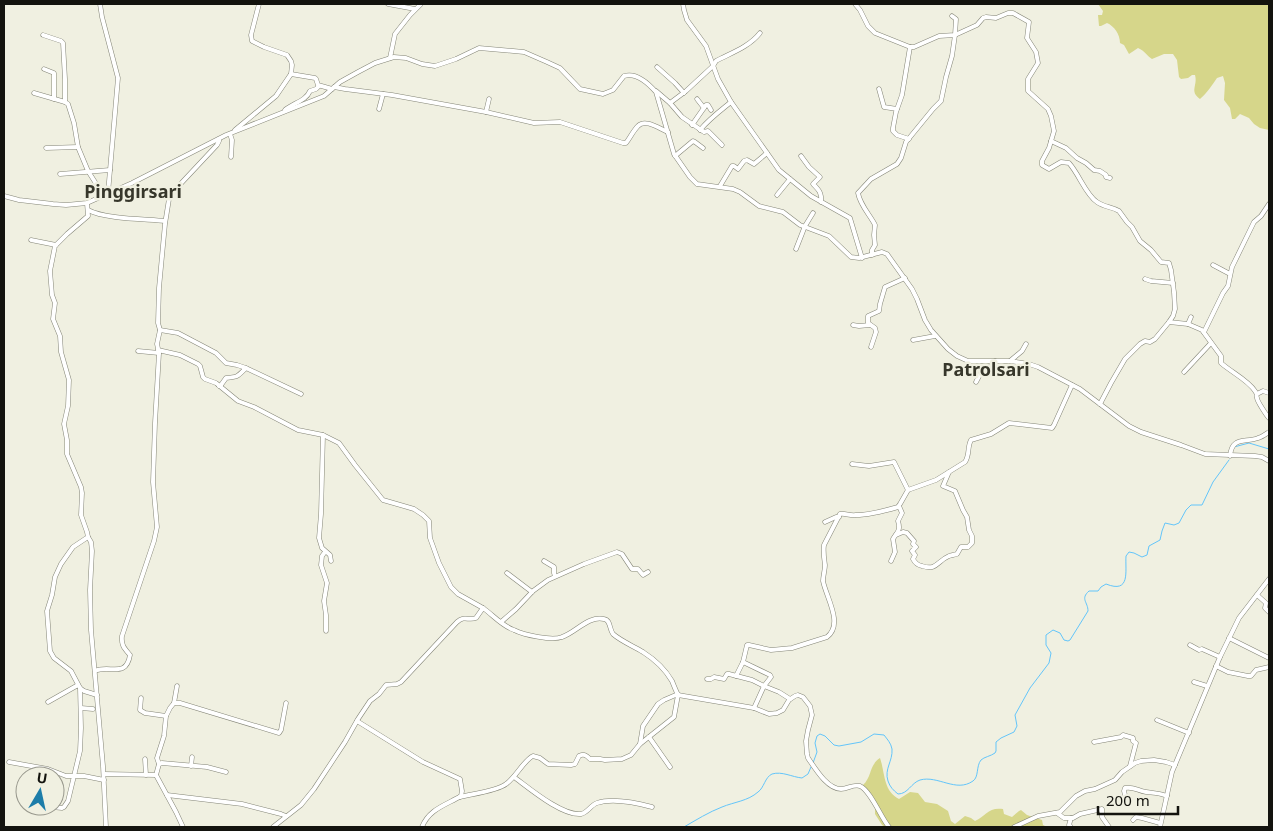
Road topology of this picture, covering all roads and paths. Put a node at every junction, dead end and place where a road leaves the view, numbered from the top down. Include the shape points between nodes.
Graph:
1 (100, 4) edge
2 (259, 4) edge
3 (388, 4) edge
4 (421, 4) edge
5 (683, 4) edge
6 (855, 4) edge
7 (415, 9) junction
8 (952, 16) dead end
9 (760, 33) dead end
10 (43, 34) dead end
11 (955, 35) junction
12 (910, 47) junction
13 (390, 58) junction
14 (713, 66) junction
15 (657, 67) dead end
16 (44, 69) dead end
17 (291, 74) junction
18 (319, 86) junction
19 (333, 88) junction
20 (653, 88) junction
21 (879, 89) dead end
22 (34, 93) dead end
23 (684, 93) junction
24 (383, 94) junction
25 (54, 99) junction
26 (489, 99) dead end
27 (697, 99) dead end
28 (65, 102) junction
29 (731, 102) junction
30 (670, 103) junction
31 (704, 108) junction
32 (380, 109) dead end
33 (897, 109) junction
34 (711, 110) dead end
35 (284, 112) junction
36 (486, 112) junction
37 (692, 125) junction
38 (700, 130) junction
39 (668, 132) junction
40 (230, 133) junction
41 (219, 138) junction
42 (910, 139) junction
43 (1051, 141) junction
44 (722, 145) dead end
45 (78, 147) junction
46 (46, 148) dead end
47 (703, 148) dead end
48 (767, 153) junction
49 (230, 156) dead end
50 (675, 156) junction
51 (801, 156) dead end
52 (110, 170) junction
53 (89, 173) junction
54 (60, 174) dead end
55 (1110, 178) dead end
56 (790, 179) junction
57 (720, 186) junction
58 (163, 191) dead end
59 (108, 193) junction
60 (777, 195) dead end
61 (4, 196) edge
62 (170, 196) junction
63 (98, 197) junction
64 (821, 202) junction
65 (87, 203) junction
66 (1269, 204) edge
67 (88, 210) junction
68 (813, 212) dead end
69 (165, 221) junction
70 (805, 226) junction
71 (31, 240) dead end
72 (56, 245) junction
73 (796, 249) dead end
74 (872, 255) junction
75 (862, 258) junction
76 (1213, 265) dead end
77 (1230, 274) junction
78 (904, 278) junction
79 (1145, 279) dead end
80 (1173, 282) junction
81 (1191, 317) dead end
82 (1169, 322) junction
83 (1188, 324) junction
84 (870, 325) junction
85 (853, 326) dead end
86 (160, 330) junction
87 (1204, 332) junction
88 (936, 336) junction
89 (913, 340) dead end
90 (1211, 343) junction
91 (1026, 344) dead end
92 (871, 347) dead end
93 (138, 351) dead end
94 (158, 351) junction
95 (995, 361) junction
96 (1010, 361) junction
97 (246, 368) junction
98 (1184, 372) dead end
99 (976, 382) dead end
100 (1072, 385) junction
101 (218, 386) junction
102 (1269, 393) edge
103 (301, 394) dead end
104 (1257, 394) junction
105 (1100, 404) junction
106 (1269, 418) edge
107 (1269, 432) edge
108 (323, 435) junction
109 (1232, 453) junction
110 (1269, 461) edge
111 (852, 464) dead end
112 (948, 472) junction
113 (908, 490) junction
114 (899, 506) junction
115 (839, 517) junction
116 (825, 522) dead end
117 (896, 535) junction
118 (88, 537) junction
119 (325, 552) junction
120 (332, 561) dead end
121 (544, 561) dead end
122 (892, 561) dead end
123 (648, 572) dead end
124 (506, 573) dead end
125 (556, 576) junction
126 (1268, 582) edge
127 (532, 592) junction
128 (1257, 595) junction
129 (483, 608) junction
130 (1269, 612) edge
131 (501, 622) junction
132 (326, 631) dead end
133 (1229, 638) junction
134 (1190, 645) dead end
135 (1220, 657) junction
136 (1269, 658) edge
137 (743, 662) junction
138 (1216, 666) junction
139 (1269, 667) edge
140 (95, 671) junction
141 (736, 676) junction
142 (707, 679) dead end
143 (1194, 682) dead end
144 (79, 686) junction
145 (177, 686) dead end
146 (764, 686) junction
147 (1207, 686) junction
148 (678, 694) junction
149 (97, 695) junction
150 (141, 698) dead end
151 (790, 699) junction
152 (48, 702) dead end
153 (174, 703) junction
154 (286, 703) dead end
155 (81, 708) junction
156 (754, 708) junction
157 (93, 709) dead end
158 (166, 716) junction
159 (1158, 720) dead end
160 (357, 721) junction
161 (1189, 733) junction
162 (649, 737) junction
163 (1094, 742) dead end
164 (640, 744) junction
165 (192, 757) dead end
166 (145, 759) dead end
167 (8, 762) dead end
168 (159, 764) junction
169 (1175, 765) junction
170 (191, 766) junction
171 (1130, 766) junction
172 (670, 767) dead end
173 (226, 772) dead end
174 (104, 774) junction
175 (74, 775) junction
176 (146, 775) junction
177 (156, 775) junction
178 (514, 777) junction
179 (104, 780) junction
180 (167, 795) junction
181 (1125, 795) dead end
182 (1167, 796) junction
183 (460, 797) junction
184 (65, 806) edge
185 (652, 806) dead end
186 (1056, 813) junction
187 (286, 816) junction
188 (1071, 818) junction
189 (1133, 820) dead end
190 (1160, 825) edge
191 (106, 827) edge
192 (183, 827) edge
193 (273, 827) edge
194 (422, 827) edge
195 (889, 827) edge
196 (1014, 827) edge
197 (1071, 827) edge
198 (1109, 827) edge

1 - 52 street via 118,78
2 - 17 street via 252,41 287,55 292,65
3 - 7 street
4 - 7 street
5 - 14 street via 687,20 706,46
6 - 12 street via 875,32
7 - 13 street via 395,34
8 - 11 street via 956,19
9 - 14 street via 748,45 716,61
10 - 28 street via 63,43
11 - 12 street via 939,36
11 - 42 street via 941,101
11 - 43 street via 977,26 983,18 1008,13 1029,22 1027,38 1036,52 1038,64 1028,79 1028,91 1051,113 1054,131
12 - 33 street
13 - 19 street via 375,63
13 - 20 street via 401,57 435,66 479,48 521,52 562,70 584,90 603,94 610,92 628,74
14 - 23 street
14 - 29 street
15 - 23 street
16 - 25 street via 54,73
17 - 18 street via 315,78
17 - 40 street via 276,96
18 - 19 street
18 - 35 street
19 - 24 street
19 - 35 street via 324,96
20 - 30 street
20 - 39 street via 658,94
21 - 33 street via 884,107
22 - 25 street
23 - 30 street
24 - 32 street
24 - 36 street
25 - 28 street
26 - 36 street
27 - 31 street
28 - 45 street via 74,123
29 - 38 street
29 - 48 street
30 - 37 street
31 - 34 street via 708,106
31 - 37 street via 698,111
33 - 42 street via 893,131
35 - 40 street
36 - 39 street via 534,123 560,122 625,143 642,123
37 - 38 street
38 - 44 street via 708,131
39 - 50 street
40 - 41 street
40 - 49 street
41 - 59 street
41 - 62 street via 217,145
42 - 74 street via 897,164 871,179 858,195 875,225
43 - 55 street
43 - 80 street via 1042,165 1049,169 1061,162 1069,163 1096,202 1119,210 1140,241 1161,262 1169,263
45 - 46 street
45 - 53 street
47 - 50 street via 693,141
48 - 56 street
48 - 57 street via 754,164 747,160 738,169 732,166
50 - 57 street via 697,184
51 - 64 street via 820,177 813,184 819,190
52 - 53 street
52 - 59 street
53 - 54 street
53 - 63 street
56 - 60 street
56 - 64 street
57 - 70 street via 740,192 764,208 784,212
58 - 62 street
59 - 63 street
61 - 65 street via 53,204
62 - 69 street
63 - 65 street
64 - 75 street via 850,218
65 - 67 street
66 - 77 street via 1254,222
67 - 69 street
67 - 72 street via 88,216
68 - 70 street
69 - 86 street via 159,295
70 - 73 street
70 - 75 street via 829,236 851,257
71 - 72 street
72 - 118 street via 50,279 55,303 53,319 69,380 64,428 68,454 81,487 81,515
74 - 75 street
74 - 78 street via 887,254
76 - 77 street
77 - 87 street via 1228,286
78 - 84 street via 884,288 879,311 868,317
78 - 88 street
79 - 80 street
80 - 82 street via 1175,309
81 - 83 street
82 - 83 street
82 - 105 street via 1154,340 1140,344 1126,358
83 - 87 street
84 - 85 street
84 - 92 street via 876,332
86 - 94 street
86 - 97 street via 178,333 216,353 226,363
87 - 90 street
88 - 89 street
88 - 95 street via 960,358
90 - 98 street
90 - 104 street via 1221,356 1222,364
91 - 96 street
93 - 94 street
94 - 101 street via 198,364 203,377
94 - 140 street via 154,482 157,527 122,636 122,646 130,656 128,663 118,670
95 - 96 street
95 - 99 street via 994,366 983,368
96 - 100 street via 1033,365
97 - 101 street via 237,377 226,378
97 - 103 street
100 - 105 street
100 - 112 street via 1053,427 1008,424 971,440 965,462
101 - 108 street via 238,401 293,428
102 - 104 street via 1261,391
104 - 106 street
105 - 109 street via 1141,432 1205,454
107 - 109 street via 1234,444
108 - 119 street via 319,538
108 - 129 street via 342,445 383,500 424,515 430,525 430,538 439,563 451,588
109 - 110 street via 1259,456
111 - 113 street via 869,466 894,462
112 - 113 street
112 - 117 street via 943,486 956,491 967,517 972,543 928,568 913,560 915,555 912,551 916,547 909,535 905,532
113 - 114 street
114 - 115 street via 861,515 841,513
114 - 117 street via 902,513
115 - 116 street
115 - 137 street via 824,545 823,578 835,620 830,634 792,648 770,650 747,645
117 - 122 street
118 - 140 street via 92,551 90,590
118 - 144 street via 73,547 61,564 47,611 51,654 71,671
119 - 120 street
119 - 132 street via 321,565 327,583 324,601
121 - 125 street via 554,567
123 - 125 street via 643,575 632,569 617,552
124 - 127 street
125 - 127 street
126 - 128 street
127 - 131 street
128 - 130 street via 1266,603 1265,608
128 - 133 street via 1239,618
129 - 131 street
129 - 160 street via 476,618 461,618 401,682 384,687
131 - 148 street via 515,631 557,638 590,621 605,619 613,633 665,671
133 - 135 street
133 - 136 street
134 - 135 street
135 - 138 street
137 - 141 street
137 - 146 street via 770,676
138 - 139 street via 1248,676
138 - 147 street
140 - 149 street
141 - 142 street via 728,674 724,679
141 - 146 street
143 - 147 street
144 - 149 street
144 - 152 street
144 - 155 street
145 - 153 street
146 - 151 street
146 - 156 street
147 - 161 street
148 - 156 street
148 - 162 street via 674,716
148 - 164 street via 658,704 643,726
149 - 174 street
150 - 158 street via 140,710
151 - 156 street via 778,713 769,714
151 - 195 street via 798,695 803,697 811,711 806,754 817,770 836,788 862,787
153 - 154 street via 279,733
153 - 158 street
155 - 157 street
155 - 175 street via 82,728
158 - 168 street
159 - 161 street
160 - 183 street via 423,762 459,777
160 - 187 street via 314,789
161 - 169 street
162 - 164 street
162 - 172 street
163 - 171 street via 1123,735 1133,738 1136,743
164 - 178 street via 631,755 622,759 591,759 582,754 571,765 548,764 533,756
165 - 170 street
166 - 176 street
167 - 175 street via 48,769 66,776
168 - 170 street
168 - 177 street
169 - 171 street via 1148,760
169 - 182 street
170 - 173 street
171 - 186 street via 1116,780 1072,798
174 - 176 street
174 - 179 street
175 - 179 street
175 - 184 street
176 - 177 street
177 - 180 street
178 - 183 street via 499,788
178 - 185 street via 558,808 580,814 606,802
179 - 191 street
180 - 187 street via 242,804
180 - 192 street
181 - 182 street via 1126,788 1131,787
182 - 190 street
183 - 194 street via 436,809
186 - 188 street
186 - 196 street via 1046,813
187 - 193 street
188 - 197 street
188 - 198 street via 1102,807 1102,817
189 - 190 street via 1138,817

